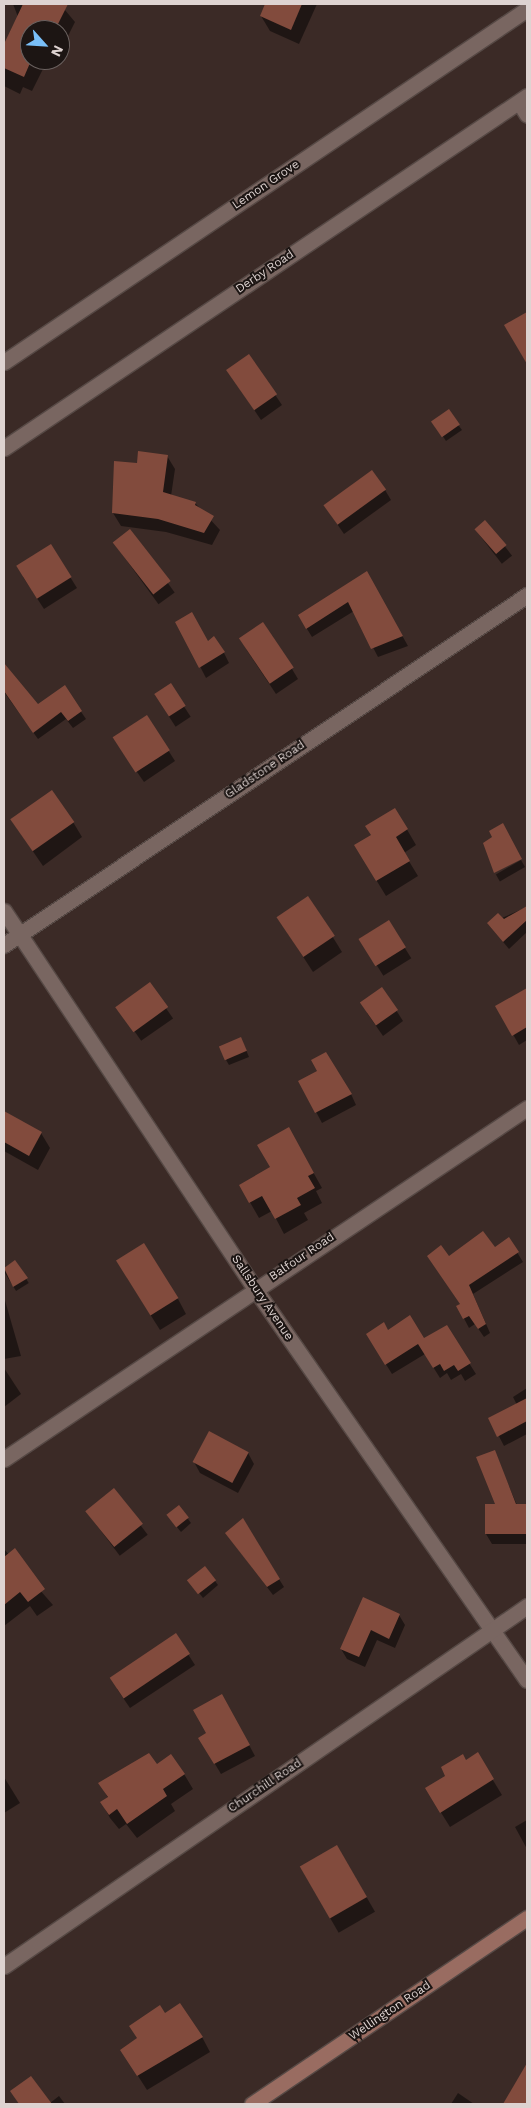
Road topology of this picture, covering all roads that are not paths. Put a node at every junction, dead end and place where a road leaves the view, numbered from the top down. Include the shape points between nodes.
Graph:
1 (527, 9) edge
2 (523, 99) edge
3 (527, 115) edge
4 (4, 362) edge
5 (4, 448) edge
6 (527, 595) edge
7 (4, 911) edge
8 (19, 934) junction
9 (4, 945) edge
10 (527, 1108) edge
11 (255, 1288) junction
12 (4, 1459) edge
13 (527, 1606) edge
14 (493, 1629) junction
15 (527, 1680) edge
16 (527, 1918) edge
17 (4, 1966) edge
18 (252, 2104) edge

1 - 4 street, Lemon Grove
2 - 3 street
2 - 5 street, Derby Road
6 - 8 street, Gladstone Road
7 - 8 street, Sallsbury Avenue
8 - 9 street, Gladstone Road
8 - 11 street, Sallsbury Avenue
10 - 11 street, Balfour Road
11 - 12 street, Balfour Road
11 - 14 street, Sallsbury Avenue
13 - 14 street, Churchill Road
14 - 15 street, Sallsbury Avenue
14 - 17 street, Churchill Road
16 - 18 main road, Wellington Road

